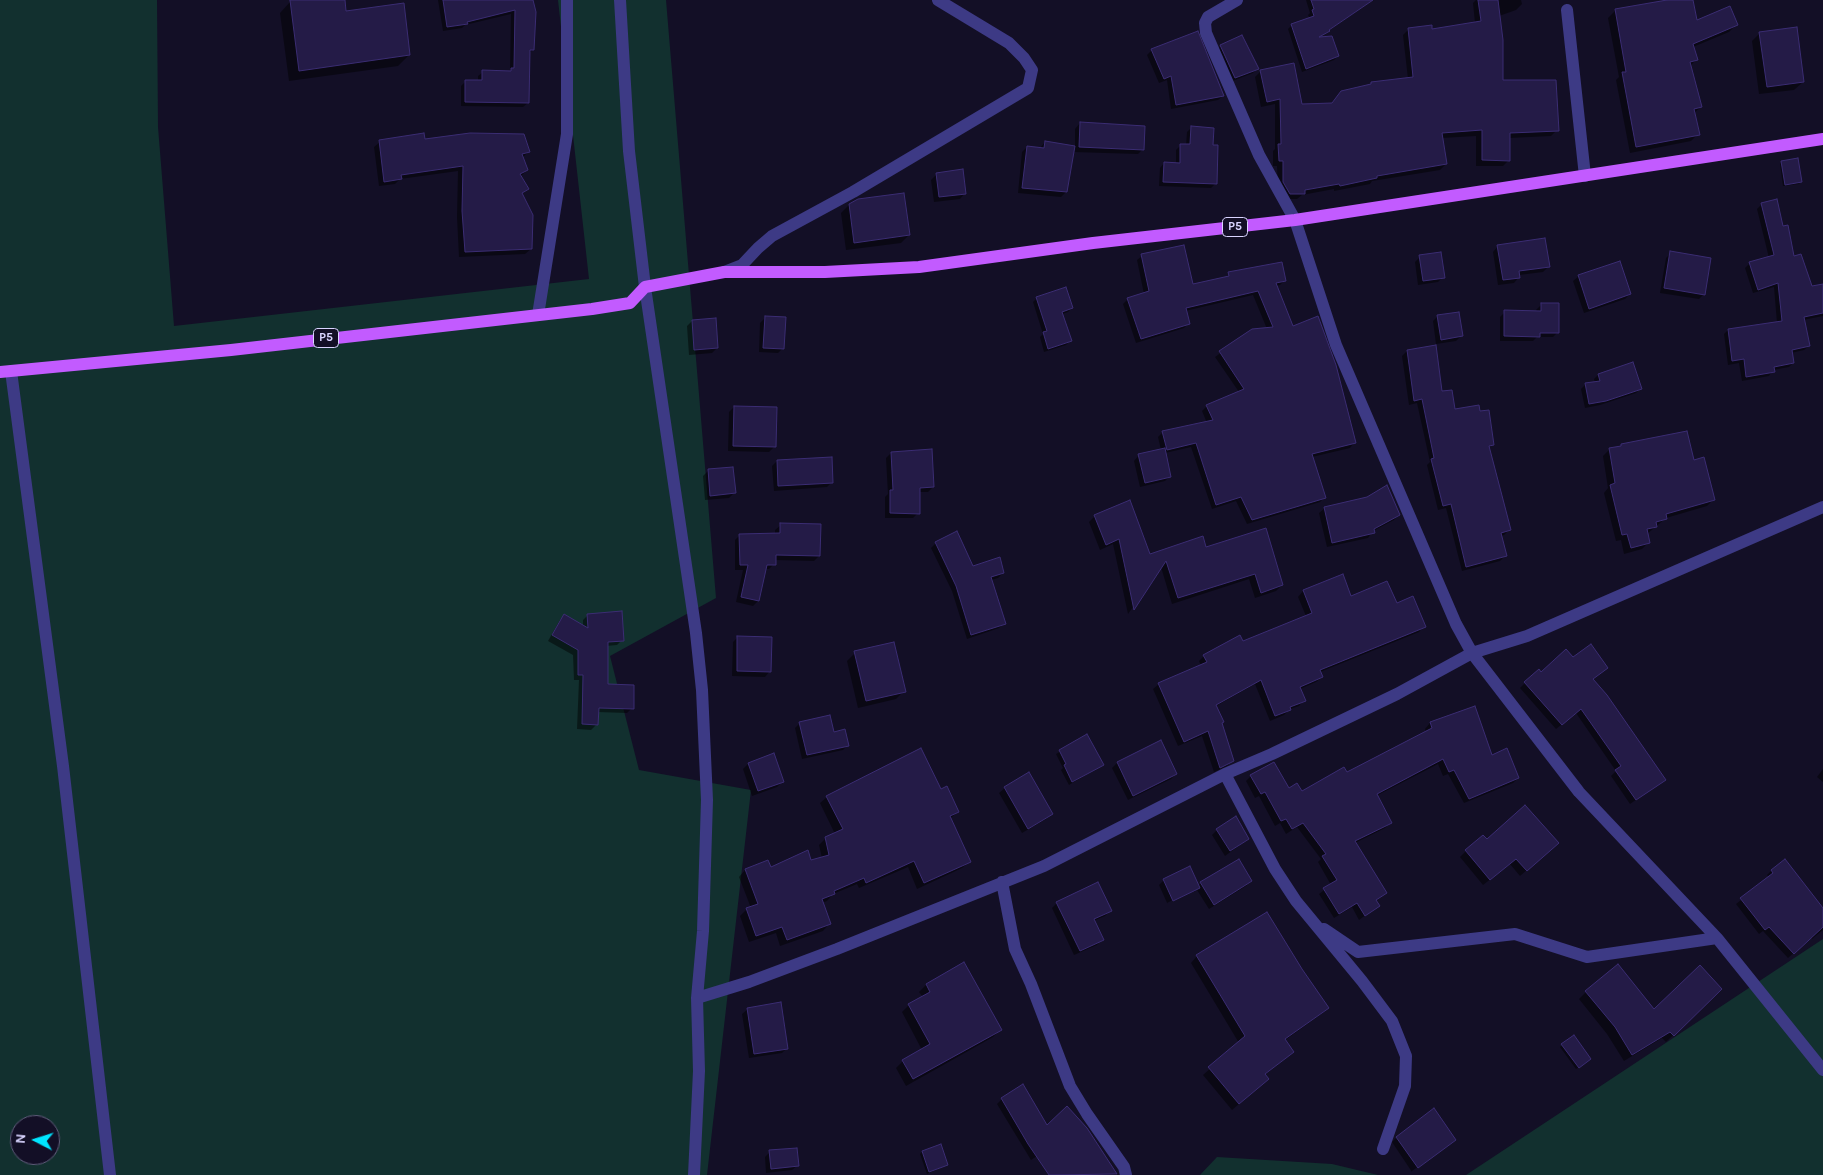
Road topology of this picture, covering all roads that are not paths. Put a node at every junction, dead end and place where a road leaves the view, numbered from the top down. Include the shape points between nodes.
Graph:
1 (567, 0) edge
2 (620, 0) edge
3 (938, 0) edge
4 (1237, 0) edge
5 (1567, 10) dead end
6 (1823, 139) edge
7 (1586, 176) junction
8 (1295, 220) junction
9 (724, 272) junction
10 (645, 287) junction
11 (538, 314) junction
12 (6, 371) edge
13 (1823, 507) edge
14 (1472, 653) junction
15 (1226, 774) junction
16 (1002, 882) junction
17 (1313, 921) junction
18 (1716, 938) junction
19 (697, 998) junction
20 (1823, 1070) edge
21 (1383, 1149) dead end
22 (110, 1175) edge
23 (694, 1175) edge
24 (1126, 1175) edge

1 - 11 street via 567,134
2 - 10 street via 629,151
3 - 9 street via 1009,43 1032,70 1028,88 772,236 742,265
4 - 8 street via 1208,17 1206,33 1259,154
5 - 7 street
6 - 7 main road, P5
7 - 8 main road, P5
8 - 9 main road, P5 via 919,267 825,272
8 - 14 street via 1336,345 1456,624
9 - 10 main road, P5
10 - 11 main road, P5 via 630,303
10 - 19 street via 702,690 707,800 703,931
11 - 12 main road, P5 via 231,350
12 - 22 street via 63,766
13 - 14 street via 1527,636
14 - 15 street via 1397,694
14 - 18 street via 1579,792
15 - 16 street via 1044,866
15 - 17 street via 1275,869
16 - 19 street via 837,949
16 - 24 street via 1014,949 1070,1086 1124,1167
17 - 18 street via 1358,952 1515,934 1587,957
17 - 21 street via 1392,1021 1406,1056 1406,1086
18 - 20 street
19 - 23 street via 699,1071

